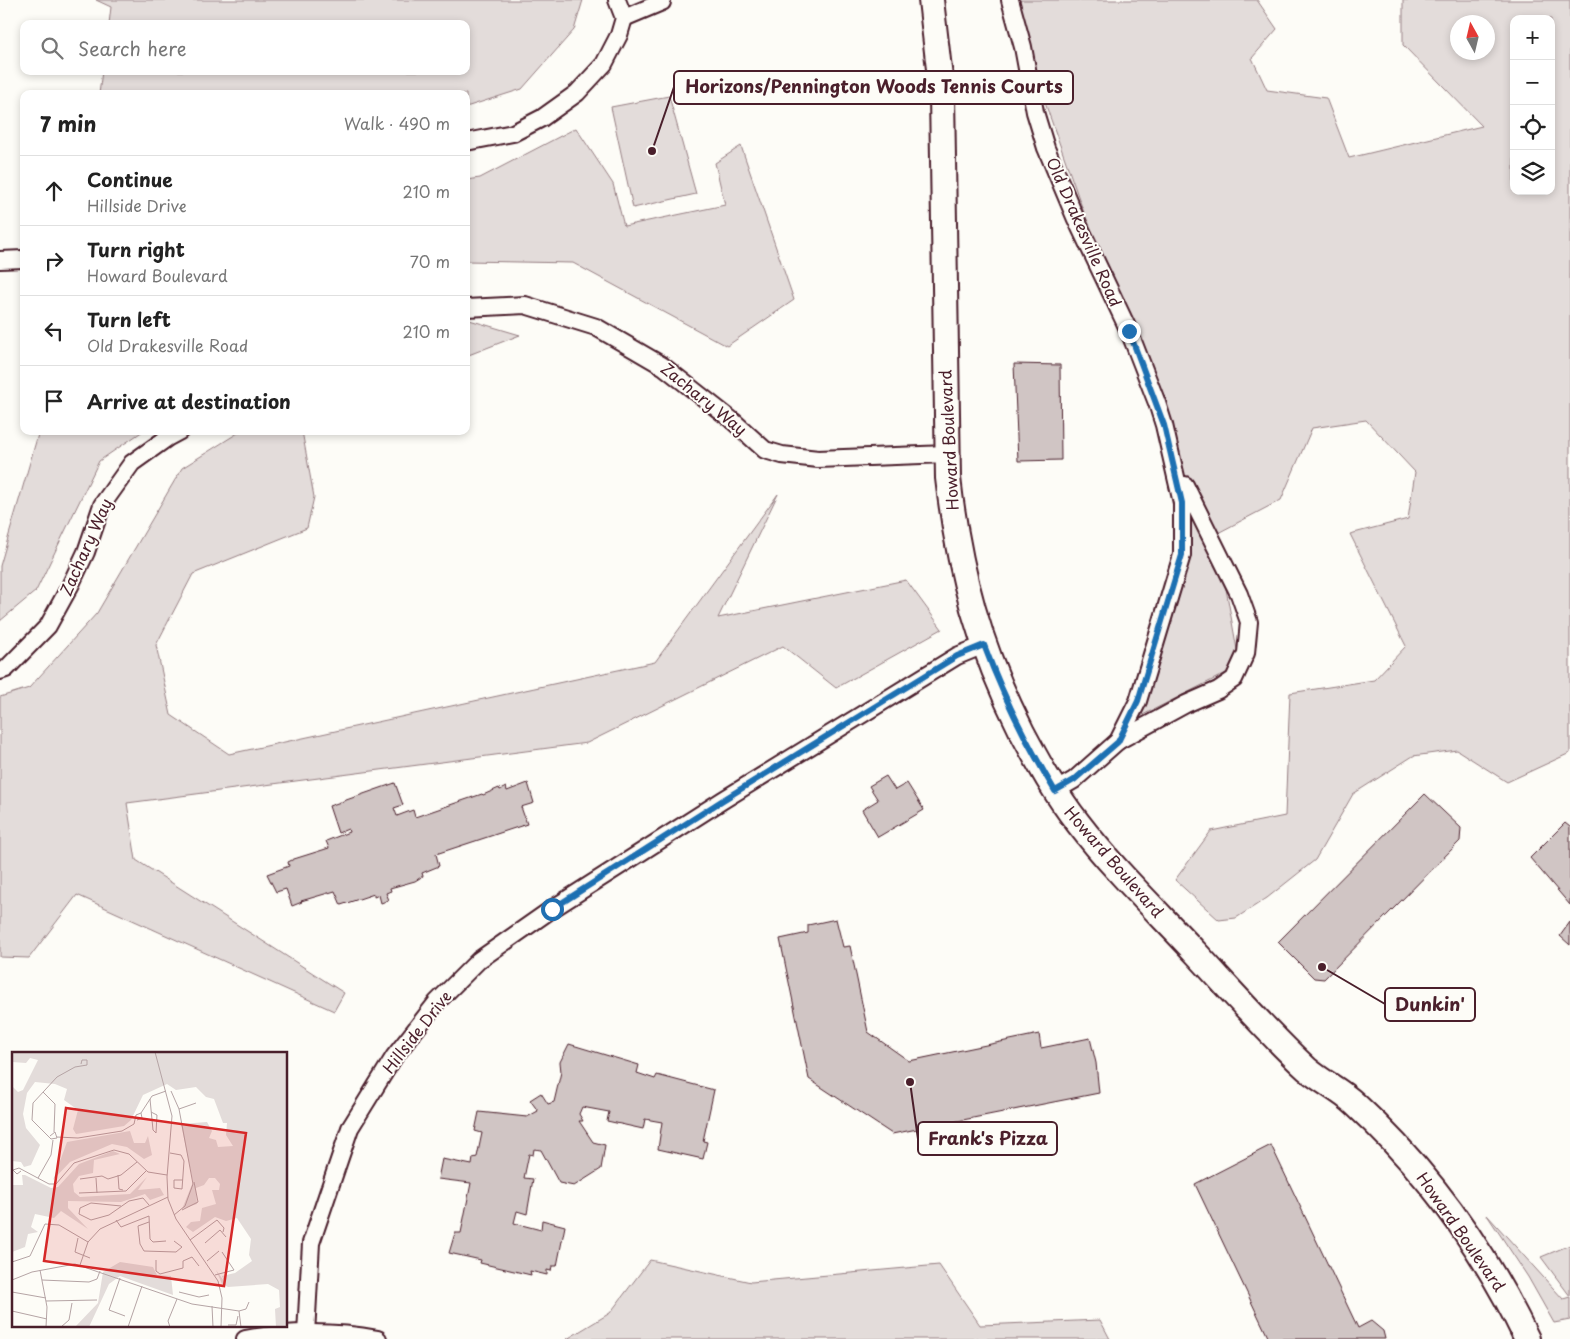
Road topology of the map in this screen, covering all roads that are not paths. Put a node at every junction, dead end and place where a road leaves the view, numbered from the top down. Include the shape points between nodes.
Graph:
1 (617, 0) edge
2 (662, 0) edge
3 (931, 0) edge
4 (1010, 0) edge
5 (624, 18) junction
6 (470, 141) edge
7 (20, 259) edge
8 (0, 260) edge
9 (470, 308) edge
10 (173, 435) edge
11 (947, 454) junction
12 (1172, 460) junction
13 (984, 645) junction
14 (0, 671) edge
15 (1118, 742) junction
16 (1055, 791) junction
17 (306, 1334) junction
18 (245, 1339) edge
19 (378, 1339) edge
20 (1527, 1339) edge

1 - 5 street
2 - 5 street
3 - 11 main road, Howard Boulevard via 942,95
4 - 12 street, Old Drakesville Road via 1046,148 1129,331 1157,403
5 - 6 street via 604,64 577,93 542,118 513,132
7 - 8 street
9 - 11 street, Zachary Way via 525,306 596,327 663,366 765,450 782,455 827,459
10 - 14 street, Zachary Way via 132,463 102,505 86,552 48,626 6,669
11 - 13 main road, Howard Boulevard via 955,534 964,582
12 - 15 street, Old Drakesville Road via 1182,503 1182,555 1138,701
12 - 15 street, Old Drakesville Road via 1239,594 1249,622 1246,653 1234,679
13 - 16 main road, Howard Boulevard via 1011,710
13 - 17 street, Hillside Drive via 957,656 552,909 479,960 437,1002 394,1057 350,1128 311,1243
15 - 16 street, Old Drakesville Road via 1074,780
16 - 20 main road, Howard Boulevard via 1100,850 1237,999 1309,1070 1353,1102 1407,1156 1448,1207 1483,1259
17 - 18 street
17 - 19 street

